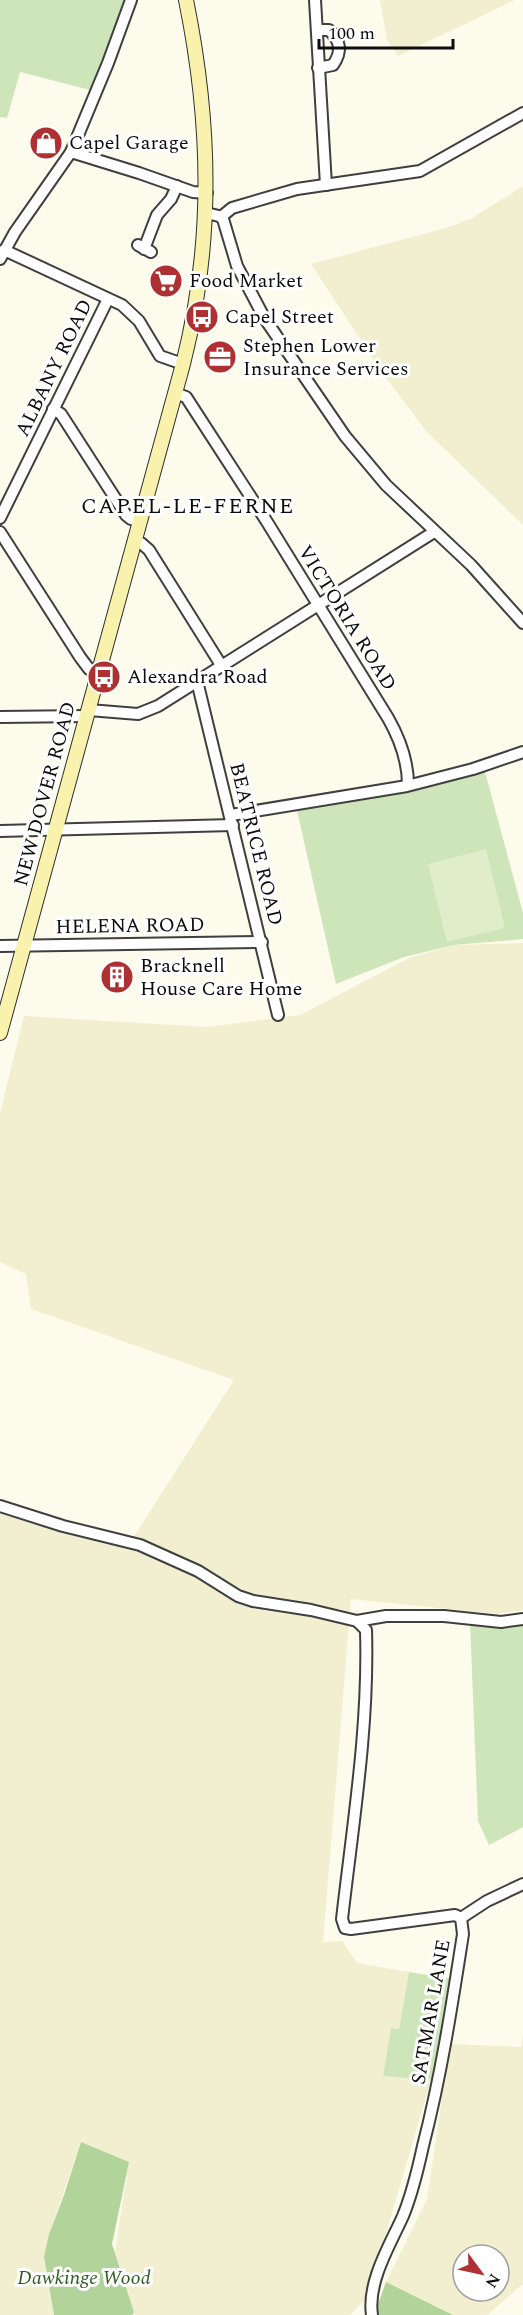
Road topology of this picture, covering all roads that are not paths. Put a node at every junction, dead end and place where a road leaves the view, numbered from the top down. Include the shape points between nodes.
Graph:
1 (131, 0) edge
2 (186, 0) edge
3 (315, 0) edge
4 (318, 30) junction
5 (318, 68) junction
6 (523, 113) edge
7 (71, 152) junction
8 (326, 185) junction
9 (177, 186) junction
10 (207, 193) junction
11 (206, 213) junction
12 (222, 217) junction
13 (144, 249) dead end
14 (2, 254) edge
15 (108, 299) junction
16 (183, 364) junction
17 (175, 393) junction
18 (53, 409) junction
19 (0, 518) edge
20 (140, 521) junction
21 (0, 532) edge
22 (434, 532) junction
23 (134, 543) junction
24 (318, 604) junction
25 (523, 623) edge
26 (221, 665) junction
27 (98, 672) junction
28 (197, 681) junction
29 (88, 713) junction
30 (0, 717) edge
31 (523, 752) edge
32 (408, 785) junction
33 (232, 820) junction
34 (55, 830) junction
35 (0, 831) edge
36 (261, 942) junction
37 (0, 946) edge
38 (25, 946) junction
39 (278, 1015) dead end
40 (0, 1033) edge
41 (0, 1506) edge
42 (523, 1619) edge
43 (357, 1621) junction
44 (523, 1884) edge
45 (461, 1918) junction
46 (372, 2315) edge

1 - 7 street
2 - 10 main road, NEW DOVER ROAD via 203,100
3 - 4 street
4 - 5 street
4 - 5 street via 329,30 340,45 333,65
5 - 8 street
6 - 8 street via 420,171
7 - 9 street
7 - 14 street
8 - 12 street via 246,203
9 - 10 street
9 - 13 street via 157,215
10 - 11 main road, NEW DOVER ROAD
11 - 12 street
11 - 16 main road, NEW DOVER ROAD via 195,310
12 - 22 street via 237,266 270,328 360,455
14 - 15 street
15 - 16 street via 135,317 160,356
15 - 18 street, ALBANY ROAD
16 - 17 main road, NEW DOVER ROAD
17 - 20 main road, NEW DOVER ROAD
17 - 24 street, VICTORIA ROAD via 186,397
18 - 19 street, ALBANY ROAD
18 - 20 street via 61,414 126,515
20 - 23 main road, NEW DOVER ROAD
21 - 27 street via 80,657
22 - 24 street
22 - 25 street via 483,577
23 - 26 street via 149,550
23 - 27 main road, NEW DOVER ROAD
24 - 26 street
24 - 32 street, VICTORIA ROAD via 395,730 405,759
26 - 28 street
27 - 29 main road, NEW DOVER ROAD
28 - 29 street via 142,713
28 - 33 street, BEATRICE ROAD
29 - 30 street
29 - 34 main road, NEW DOVER ROAD
31 - 32 street
32 - 33 street
33 - 34 street
33 - 36 street, BEATRICE ROAD
34 - 35 street
34 - 38 main road, NEW DOVER ROAD
36 - 38 street, HELENA ROAD
36 - 39 street, BEATRICE ROAD
37 - 38 street, HELENA ROAD
38 - 40 main road, NEW DOVER ROAD
41 - 43 street via 140,1545 198,1571 246,1599
42 - 43 street via 501,1622 421,1616
43 - 45 street, SATMAR LANE via 366,1630 366,1663 342,1919 345,1929 455,1915
44 - 45 street
45 - 46 street, SATMAR LANE via 463,1934 432,2114 405,2209 376,2277

